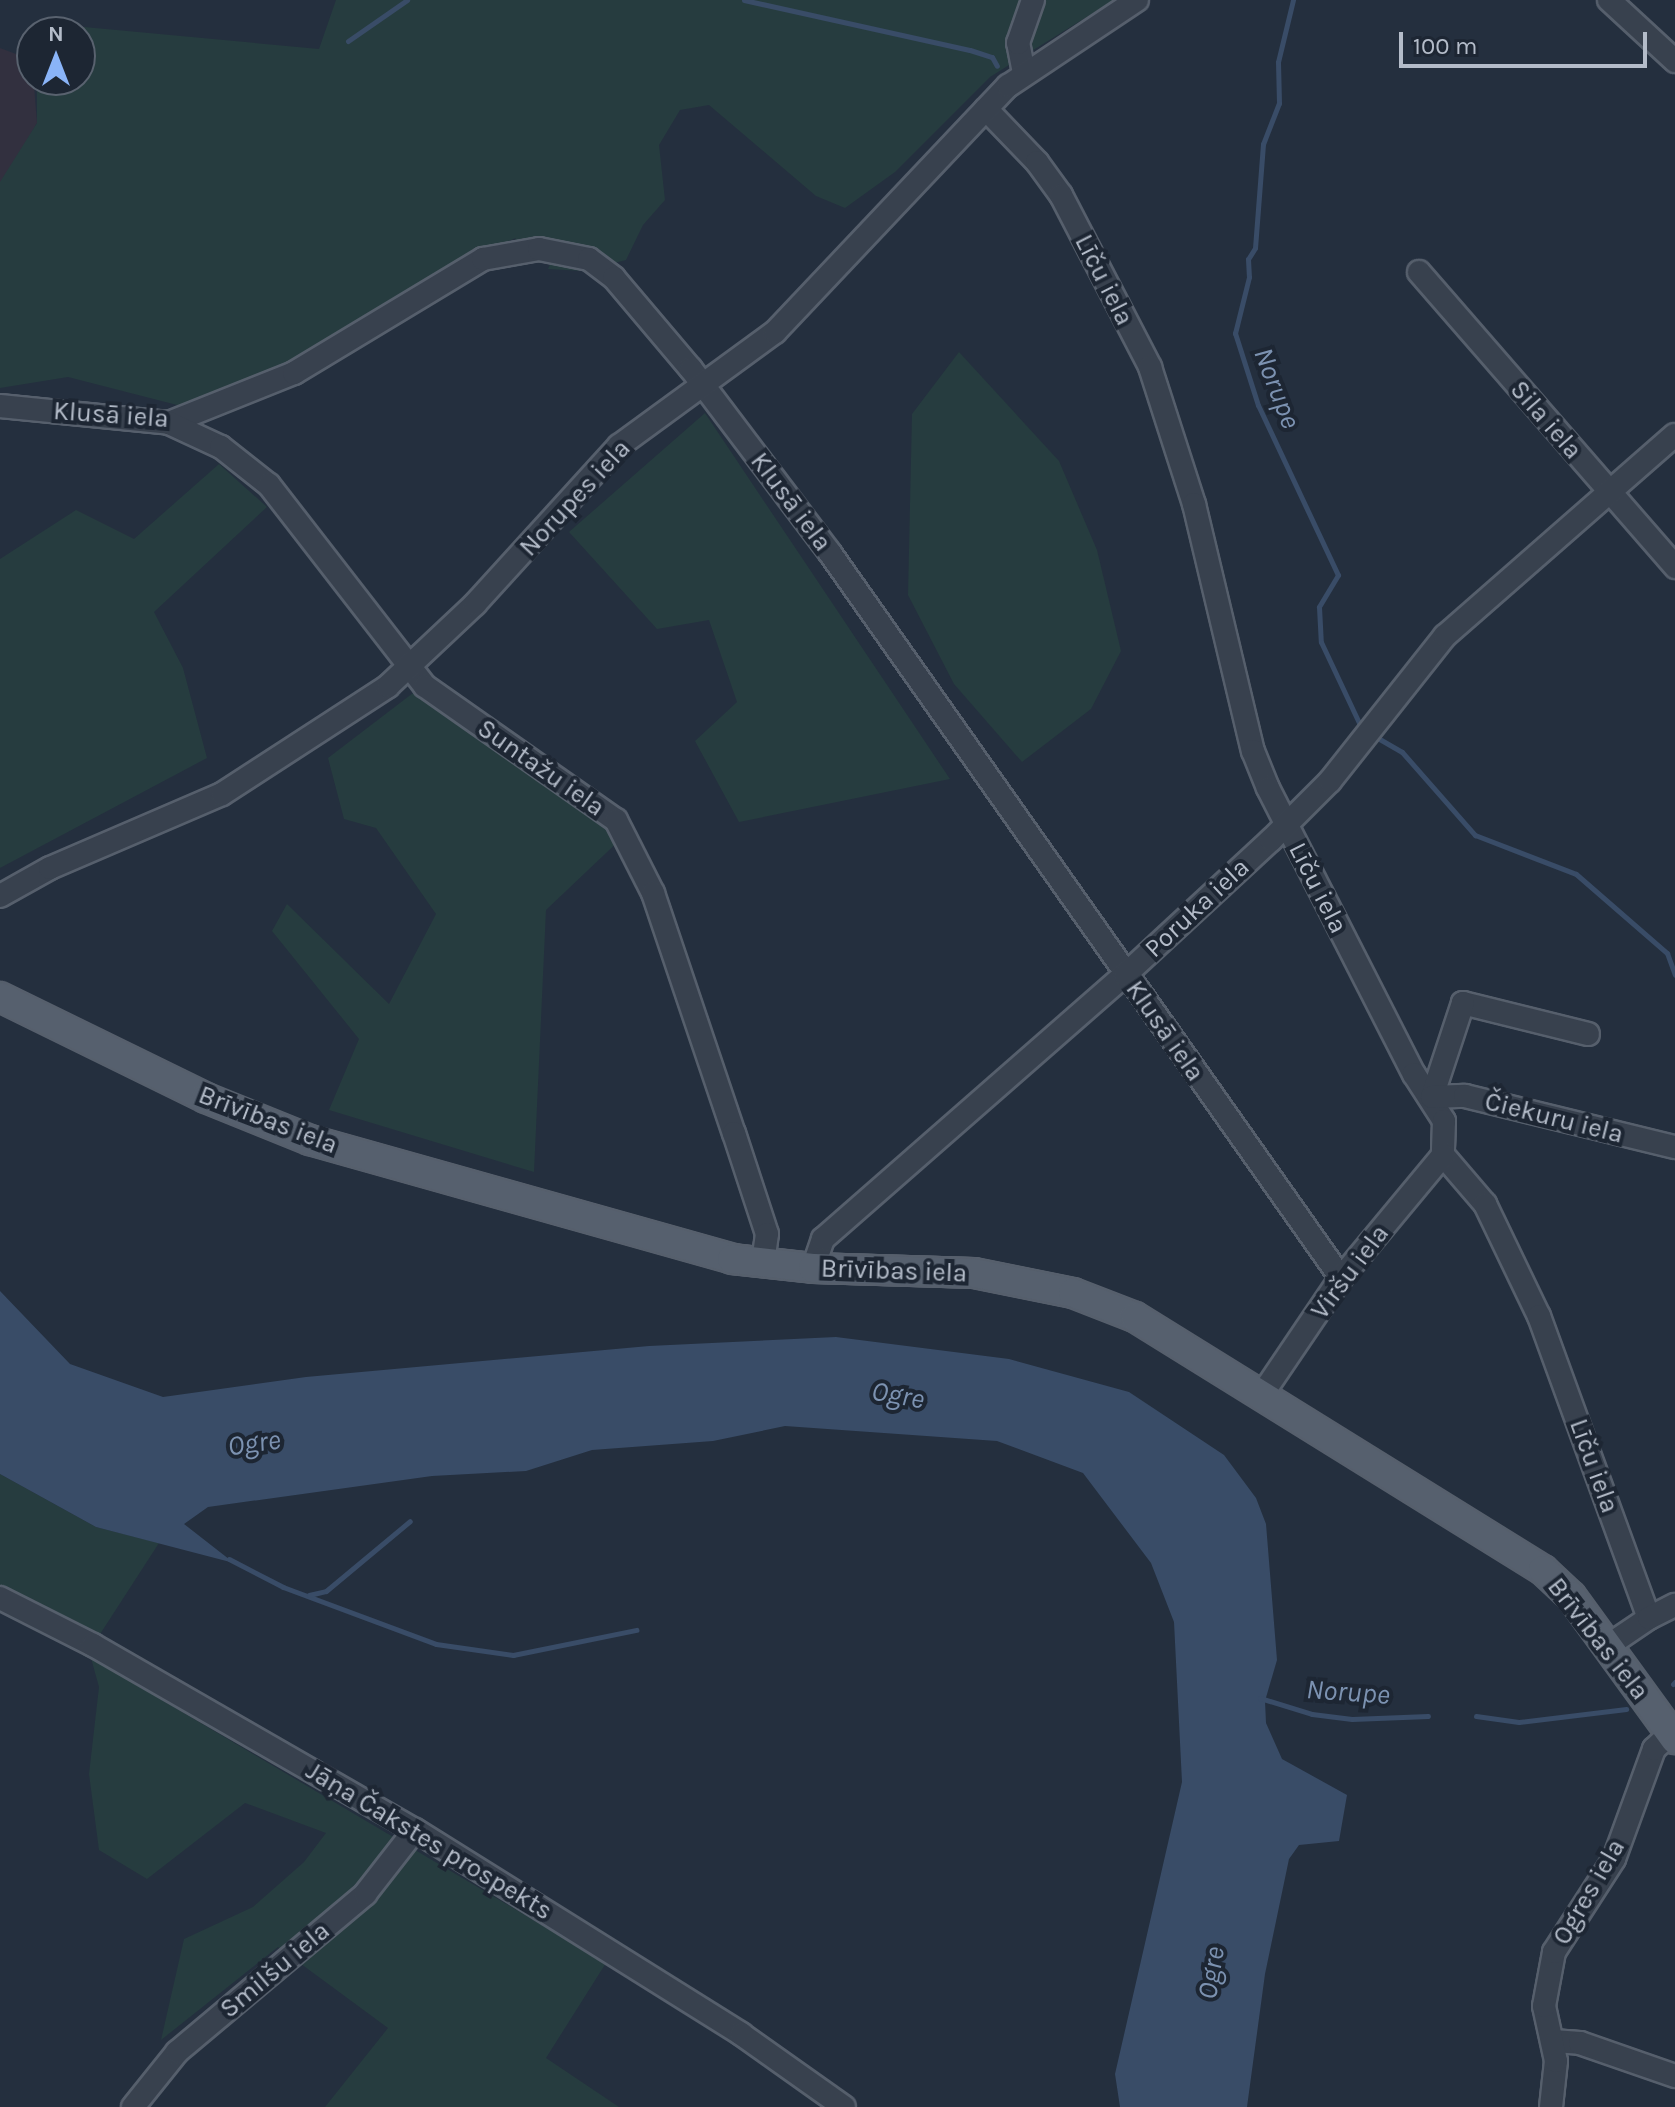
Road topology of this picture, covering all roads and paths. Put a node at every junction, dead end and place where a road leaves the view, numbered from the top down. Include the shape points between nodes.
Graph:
1 (1033, 0) edge
2 (1137, 0) edge
3 (1609, 0) edge
4 (1675, 61) edge
5 (1024, 73) junction
6 (986, 109) junction
7 (1419, 272) dead end
8 (702, 383) junction
9 (0, 406) edge
10 (169, 423) junction
11 (1675, 435) edge
12 (1608, 492) junction
13 (1675, 567) edge
14 (406, 668) junction
15 (1285, 825) junction
16 (0, 896) edge
17 (1125, 975) junction
18 (0, 997) edge
19 (1588, 1034) dead end
20 (1432, 1097) junction
21 (1675, 1147) edge
22 (1443, 1155) junction
23 (763, 1263) junction
24 (813, 1268) junction
25 (1341, 1278) junction
26 (1263, 1393) junction
27 (0, 1598) edge
28 (1675, 1605) edge
29 (1649, 1618) junction
30 (1609, 1645) junction
31 (1673, 1736) edge
32 (415, 1830) junction
33 (1553, 2041) junction
34 (1675, 2076) edge
35 (133, 2107) edge
36 (844, 2107) edge
37 (1551, 2107) edge

1 - 5 street via 1018,43
2 - 5 street, Norupes iela
3 - 4 street
5 - 6 street, Norupes iela
6 - 8 street, Norupes iela via 775,332
6 - 15 street, Līču iela via 1061,195 1150,367 1194,504 1253,751
7 - 12 street, Sila iela
8 - 10 street, Klusā iela via 599,266 564,250 510,251 483,259 294,373
8 - 14 street, Norupes iela via 619,446 475,604
8 - 17 street, Klusā iela via 830,553
9 - 10 street, Klusā iela
10 - 14 street, Suntažu iela via 221,447 269,485 296,514
11 - 12 street, Poruka iela
12 - 13 street, Sila iela
12 - 15 street, Poruka iela via 1445,636 1330,781
14 - 16 street, Norupes iela via 336,721 222,794 50,868
14 - 23 street, Suntažu iela via 441,700 616,820 653,893 734,1133 767,1234
15 - 17 street, Poruka iela
15 - 20 street, Līču iela via 1414,1074
17 - 24 street, Poruka iela via 823,1239
17 - 25 street, Klusā iela
18 - 23 main road, Brīvības iela via 206,1098 298,1136 732,1259
19 - 20 street via 1463,1003
20 - 21 street, Čiekuru iela via 1465,1096
20 - 22 street, Līču iela via 1444,1121
22 - 25 street, Viršu iela
22 - 29 street, Līču iela via 1485,1204 1539,1316
23 - 24 main road, Brīvības iela
24 - 26 main road, Brīvības iela via 974,1273 1073,1293 1178,1340
25 - 26 street, Viršu iela
26 - 30 main road, Brīvības iela via 1511,1546 1571,1596
27 - 32 street, Jāņa Čakstes prospekts
28 - 29 street
29 - 30 street
30 - 31 main road, Brīvības iela
31 - 33 street, Ogres iela via 1654,1749 1614,1859 1554,1952 1544,2006
32 - 35 street, Smilšu iela via 365,1894 177,2052
32 - 36 street, Jāņa Čakstes prospekts via 728,2026
33 - 34 street via 1580,2043
33 - 37 street, Ogres iela

